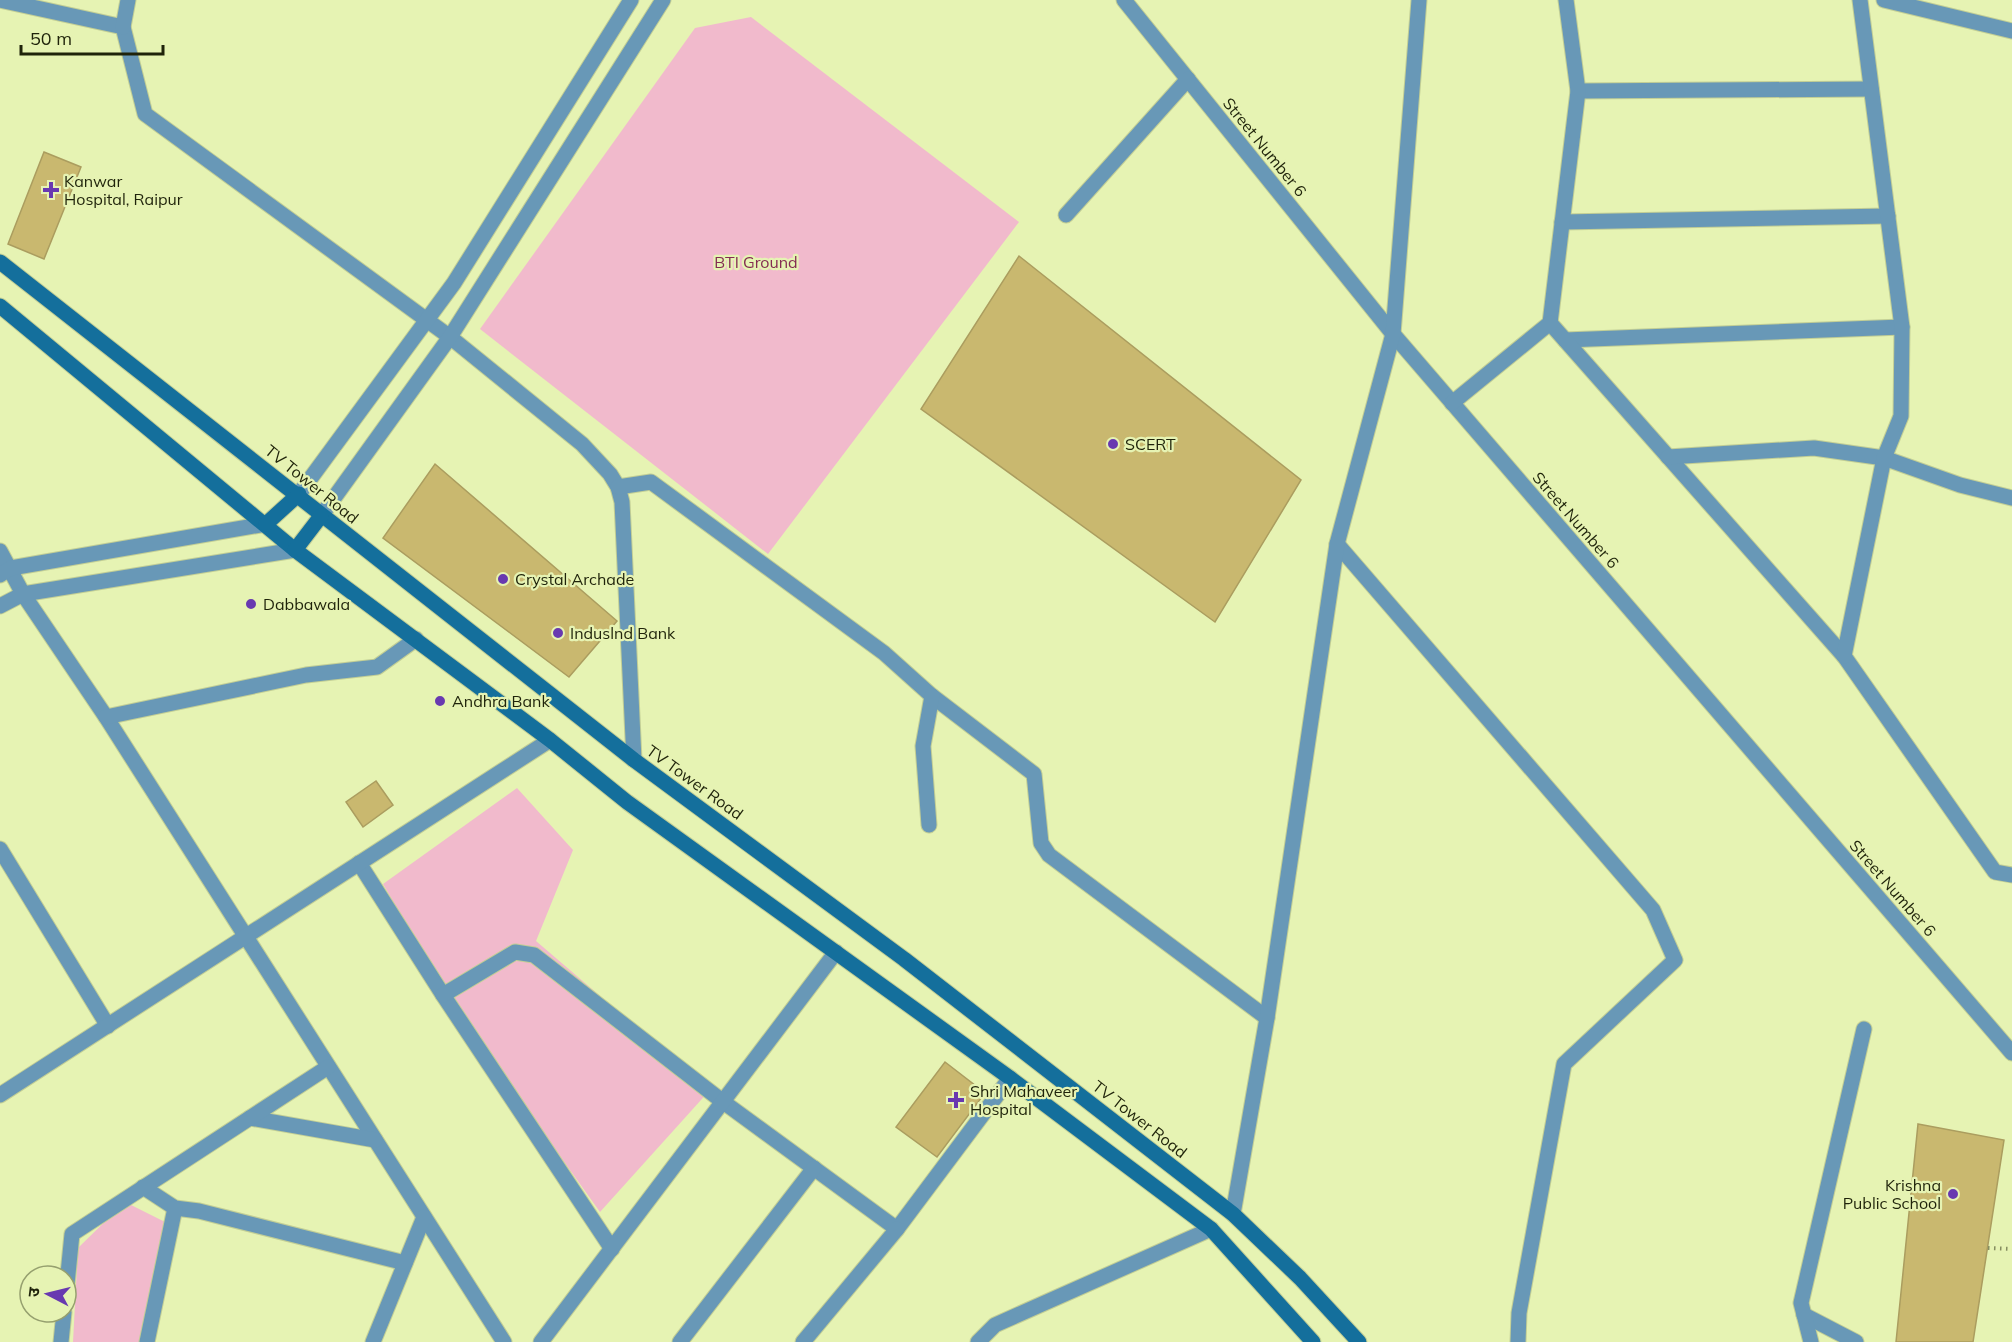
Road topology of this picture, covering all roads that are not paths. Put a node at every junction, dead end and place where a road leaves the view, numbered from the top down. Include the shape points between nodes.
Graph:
1 (0, 0) edge
2 (128, 0) edge
3 (631, 0) edge
4 (663, 0) edge
5 (1124, 0) edge
6 (1419, 0) edge
7 (1566, 0) edge
8 (1860, 0) edge
9 (1884, 0) edge
10 (123, 27) junction
11 (2012, 30) edge
12 (1188, 79) junction
13 (1871, 89) junction
14 (1578, 91) junction
15 (535, 150) junction
16 (559, 166) junction
17 (1066, 215) dead end
18 (1888, 216) junction
19 (1562, 222) junction
20 (0, 262) edge
21 (0, 306) edge
22 (428, 321) junction
23 (1550, 323) junction
24 (1902, 327) junction
25 (1393, 334) junction
26 (450, 337) junction
27 (1565, 340) junction
28 (1452, 403) junction
29 (1668, 457) junction
30 (1884, 458) junction
31 (618, 487) junction
32 (299, 494) junction
33 (2012, 498) edge
34 (321, 516) junction
35 (266, 524) junction
36 (1337, 544) junction
37 (295, 550) junction
38 (0, 551) edge
39 (6, 572) edge
40 (23, 594) junction
41 (0, 606) edge
42 (416, 639) junction
43 (1844, 656) junction
44 (932, 696) junction
45 (106, 717) junction
46 (550, 740) junction
47 (634, 760) junction
48 (929, 825) dead end
49 (0, 849) edge
50 (359, 863) junction
51 (2012, 875) edge
52 (245, 936) junction
53 (836, 952) junction
54 (443, 995) junction
55 (1266, 1018) junction
56 (108, 1026) junction
57 (1864, 1029) dead end
58 (2012, 1053) edge
59 (328, 1067) junction
60 (1010, 1078) junction
61 (0, 1095) edge
62 (722, 1101) junction
63 (250, 1118) junction
64 (375, 1140) junction
65 (814, 1168) junction
66 (143, 1188) junction
67 (175, 1208) junction
68 (1233, 1214) junction
69 (424, 1217) junction
70 (897, 1229) junction
71 (1211, 1229) junction
72 (612, 1249) junction
73 (405, 1263) junction
74 (69, 1264) edge
75 (1804, 1315) junction
76 (63, 1324) edge
77 (979, 1341) edge
78 (61, 1342) edge
79 (147, 1342) edge
80 (373, 1342) edge
81 (504, 1342) edge
82 (541, 1342) edge
83 (680, 1342) edge
84 (803, 1342) edge
85 (1313, 1342) edge
86 (1359, 1342) edge
87 (1518, 1342) edge
88 (1811, 1342) edge
89 (1856, 1342) edge

1 - 10 street
2 - 10 street
3 - 15 street
4 - 16 street
5 - 12 street, Street Number 6
6 - 25 street
7 - 14 street
8 - 13 street
9 - 11 street
10 - 22 street via 145,114
12 - 17 street
12 - 25 street, Street Number 6
13 - 14 street
13 - 18 street
14 - 19 street
15 - 16 street
15 - 22 street
16 - 26 street
18 - 19 street
18 - 24 street
19 - 23 street
20 - 32 main road, TV Tower Road
21 - 35 main road
22 - 26 street
22 - 32 street
23 - 27 street
23 - 28 street
24 - 27 street
24 - 30 street via 1901,416
25 - 28 street, Street Number 6
25 - 36 street
26 - 31 street via 582,444
26 - 34 street
27 - 29 street
28 - 58 street, Street Number 6
29 - 30 street via 1814,448
29 - 43 street
30 - 33 street via 1960,485
30 - 43 street
31 - 44 street via 651,482 884,653
31 - 47 street via 623,514
32 - 34 main road, TV Tower Road
32 - 35 main road
34 - 37 main road
34 - 47 main road, TV Tower Road
35 - 37 main road
35 - 39 street
36 - 55 street
36 - 87 street via 1653,910 1675,960 1564,1064 1519,1313
37 - 40 street
37 - 42 main road
38 - 39 street
39 - 40 street
40 - 41 street
40 - 45 street
42 - 45 street via 377,667 306,675
42 - 46 main road
43 - 51 street via 1995,872
44 - 48 street via 923,746
44 - 55 street via 1034,774 1041,843 1049,855
45 - 52 street
46 - 50 street
46 - 53 main road via 627,802
47 - 68 main road, TV Tower Road via 904,958
49 - 56 street
50 - 52 street
50 - 54 street
52 - 56 street
52 - 59 street
53 - 60 main road
53 - 62 street
54 - 62 street via 515,952 534,955
54 - 72 street
55 - 68 street
56 - 61 street
57 - 75 street via 1801,1303
59 - 63 street
59 - 64 street
60 - 70 street
60 - 71 main road
62 - 65 street
62 - 72 street
63 - 64 street
63 - 66 street
64 - 69 street
65 - 70 street
65 - 83 street
66 - 67 street
66 - 74 street via 72,1234
67 - 73 street
67 - 79 street
68 - 86 main road, TV Tower Road
69 - 73 street
69 - 81 street
70 - 84 street
71 - 77 street via 995,1325
71 - 85 main road
72 - 82 street
73 - 80 street
75 - 88 street
75 - 89 street
76 - 78 street

